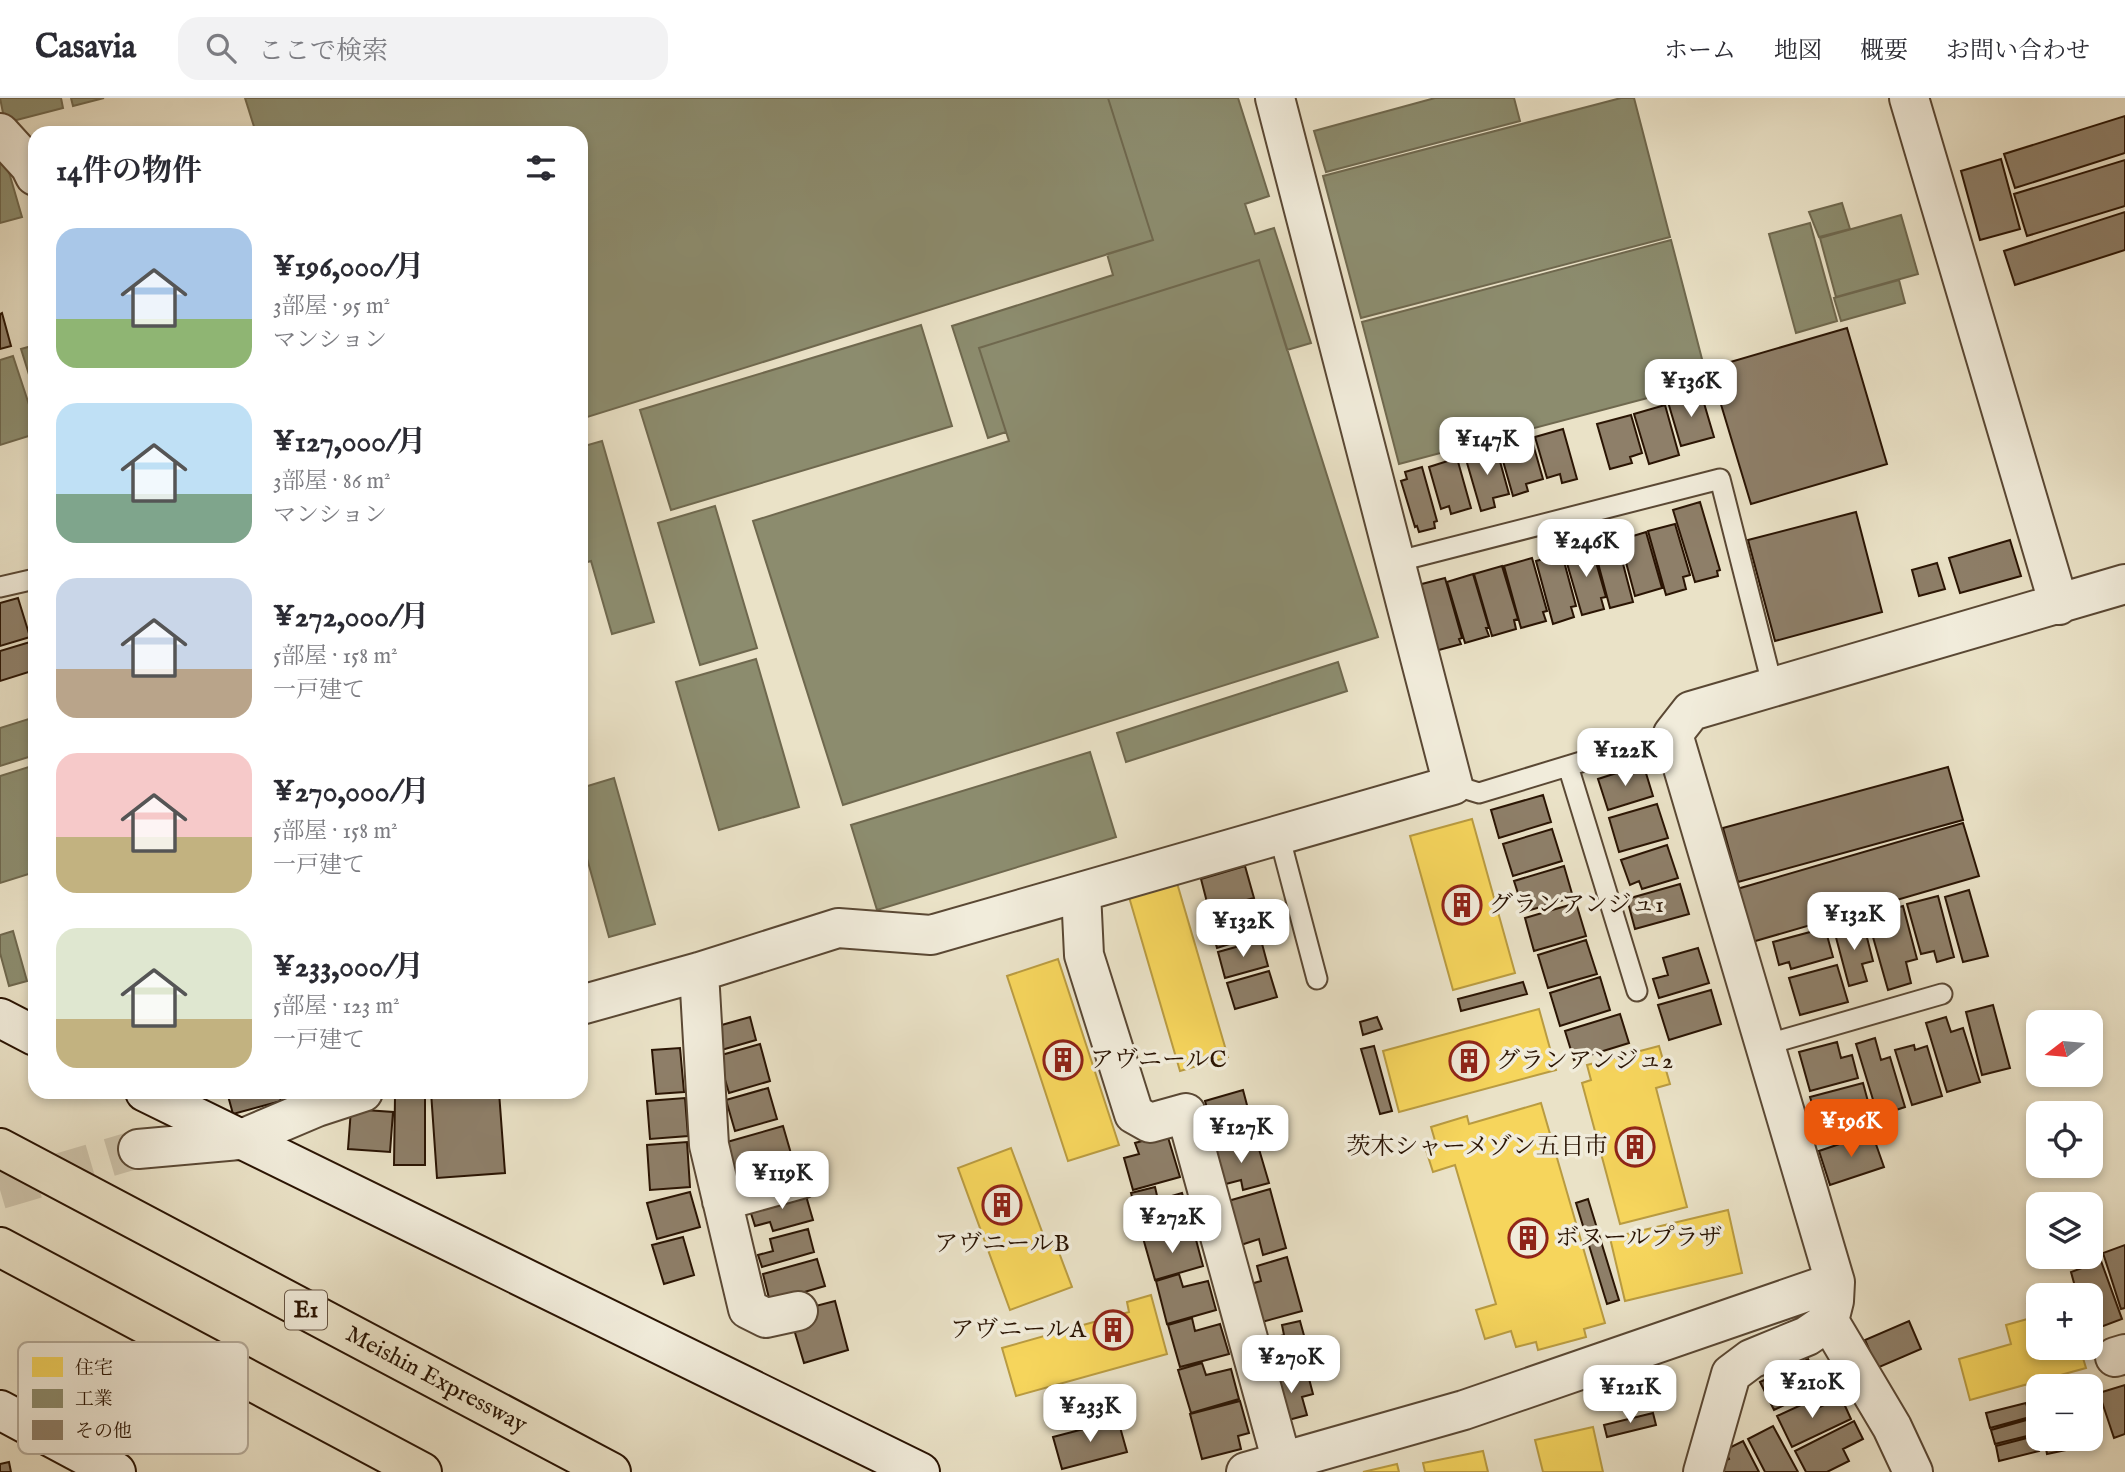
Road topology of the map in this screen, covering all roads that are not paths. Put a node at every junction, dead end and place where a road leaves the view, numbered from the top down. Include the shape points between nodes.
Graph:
1 (1275, 98) edge
2 (1909, 98) edge
3 (0, 133) edge
4 (28, 164) edge
5 (1395, 562) junction
6 (28, 581) edge
7 (2125, 584) edge
8 (0, 587) edge
9 (2059, 605) junction
10 (1773, 688) junction
11 (1673, 734) junction
12 (1568, 766) junction
13 (1453, 785) junction
14 (1279, 835) junction
15 (1081, 891) junction
16 (699, 972) junction
17 (1317, 979) dead end
18 (1637, 991) dead end
19 (1942, 994) dead end
20 (588, 1002) edge
21 (0, 1018) edge
22 (28, 1032) edge
23 (1765, 1045) junction
24 (159, 1099) edge
25 (315, 1099) edge
26 (239, 1140) junction
27 (0, 1148) edge
28 (138, 1149) tunnel mouth
29 (801, 1180) dead end
30 (722, 1201) junction
31 (0, 1247) edge
32 (1835, 1282) junction
33 (798, 1311) dead end
34 (1829, 1321) junction
35 (178, 1342) edge
36 (248, 1379) edge
37 (0, 1410) edge
38 (18, 1420) edge
39 (82, 1454) edge
40 (1282, 1462) junction
41 (116, 1472) edge
42 (422, 1472) edge
43 (611, 1472) edge
44 (920, 1472) edge
45 (1246, 1472) edge
46 (1703, 1472) edge
47 (1913, 1472) edge

1 - 5 street
2 - 9 street
3 - 4 street
5 - 10 lane via 1720,479
5 - 13 street
6 - 8 lane
7 - 9 street
9 - 10 street
10 - 11 street via 1691,711
11 - 12 lane
11 - 23 street
12 - 13 lane via 1479,793
12 - 18 lane
13 - 14 street
14 - 15 street
14 - 17 lane
15 - 16 street via 931,935 838,928
15 - 40 street via 1084,955 1134,1114 1150,1122 1186,1113
16 - 20 street
16 - 30 street via 709,1145
19 - 23 lane
21 - 22 street
23 - 32 street
24 - 26 street
25 - 26 street
26 - 28 street
26 - 44 street
27 - 43 highway, Meishin Expressway / E1
29 - 30 street
30 - 33 street via 748,1309 766,1318
31 - 35 highway
32 - 34 street
32 - 40 street via 1464,1410
34 - 46 street via 1807,1336 1751,1359 1731,1374
34 - 47 street via 1892,1427
36 - 42 highway
37 - 38 street
39 - 41 street
40 - 45 street

